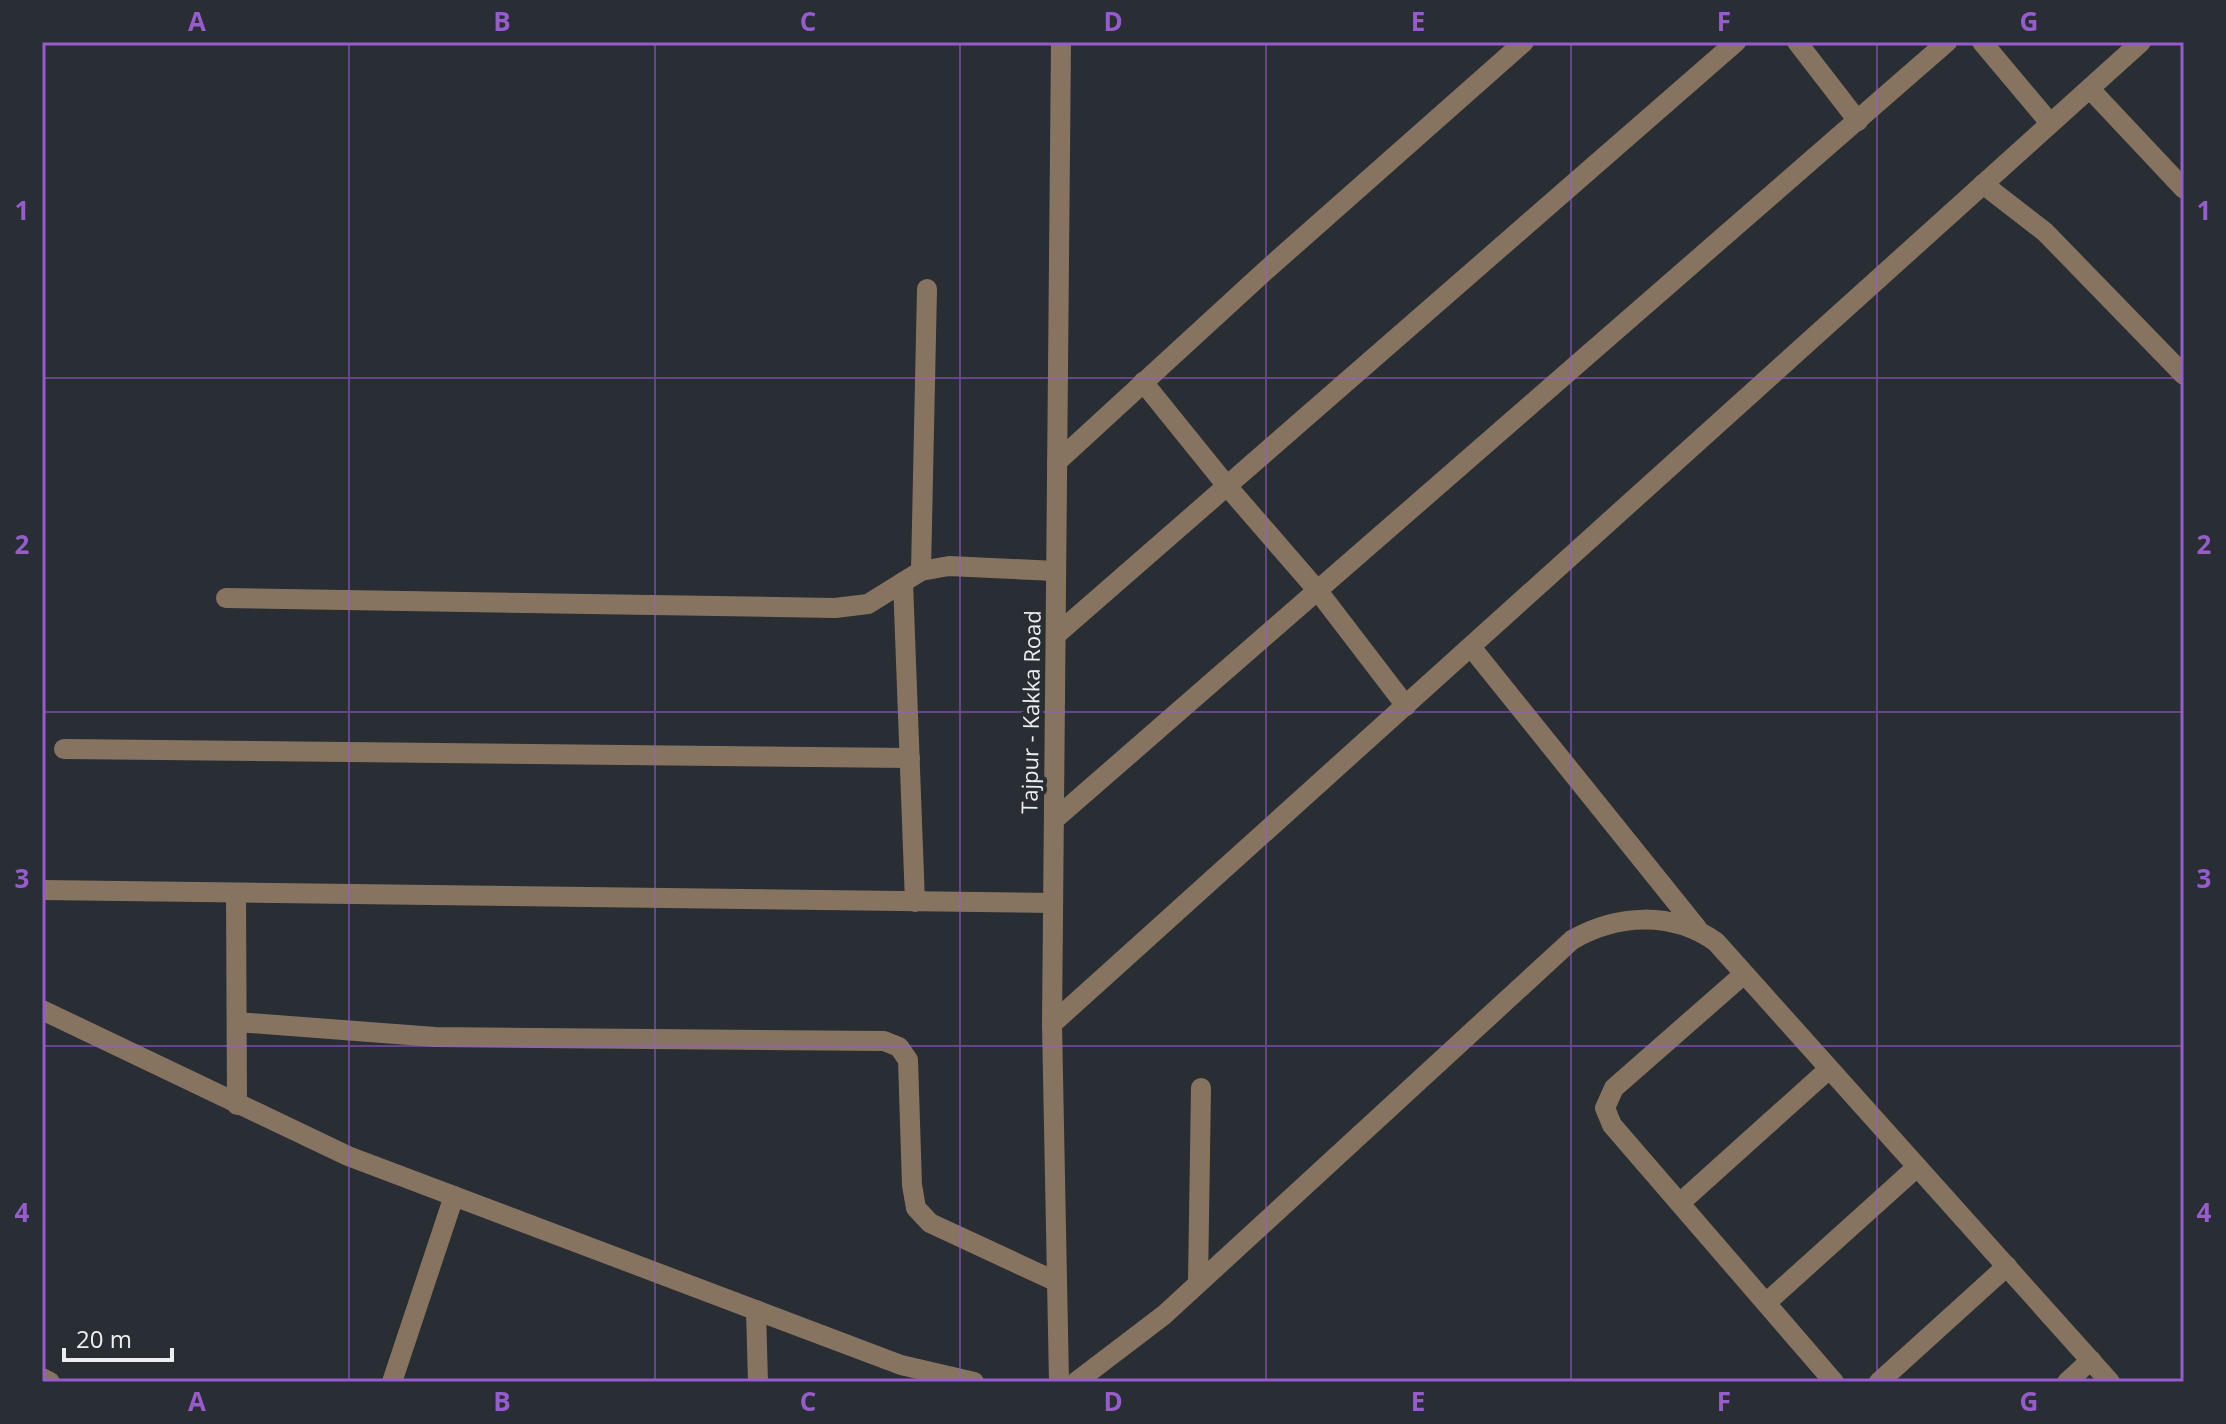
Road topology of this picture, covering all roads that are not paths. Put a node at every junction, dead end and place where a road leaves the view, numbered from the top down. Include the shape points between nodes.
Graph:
1 (1061, 42) edge
2 (1524, 42) edge
3 (1736, 42) edge
4 (1797, 42) edge
5 (1947, 42) edge
6 (1982, 42) edge
7 (2141, 42) edge
8 (2090, 89) junction
9 (1858, 121) junction
10 (2050, 123) junction
11 (1983, 184) junction
12 (2184, 189) edge
13 (927, 289) dead end
14 (2184, 375) edge
15 (1143, 382) junction
16 (1057, 462) junction
17 (1227, 486) junction
18 (1056, 571) junction
19 (912, 577) junction
20 (1318, 591) junction
21 (226, 598) dead end
22 (1056, 635) junction
23 (1471, 647) junction
24 (1406, 706) junction
25 (64, 749) dead end
26 (910, 758) junction
27 (1054, 820) junction
28 (42, 890) edge
29 (236, 893) junction
30 (915, 902) junction
31 (1053, 903) junction
32 (1699, 930) junction
33 (1744, 974) junction
34 (42, 1010) edge
35 (237, 1022) junction
36 (1052, 1024) junction
37 (1829, 1069) junction
38 (1201, 1088) dead end
39 (237, 1105) junction
40 (1917, 1167) junction
41 (454, 1196) junction
42 (1680, 1203) junction
43 (2007, 1266) junction
44 (1057, 1282) junction
45 (1198, 1283) junction
46 (1766, 1303) junction
47 (756, 1310) junction
48 (2091, 1360) junction
49 (42, 1378) edge
50 (50, 1382) edge
51 (392, 1382) edge
52 (758, 1382) edge
53 (974, 1382) edge
54 (1059, 1382) edge
55 (1076, 1382) edge
56 (1834, 1382) edge
57 (1879, 1382) edge
58 (2067, 1382) edge
59 (2110, 1382) edge

1 - 16 street, Tajpur - Kakka Road
2 - 15 street
3 - 17 street
4 - 9 street
5 - 9 street
6 - 10 street
7 - 8 street
8 - 10 street
8 - 12 street
9 - 20 street
10 - 11 street
11 - 14 street via 2045,232
11 - 23 street
13 - 19 street
15 - 16 street
15 - 17 street
16 - 18 street, Tajpur - Kakka Road
17 - 20 street
17 - 22 street
18 - 19 street via 949,566
18 - 22 street, Tajpur - Kakka Road
19 - 21 street via 868,604 835,608
19 - 26 street
20 - 24 street
20 - 27 street
22 - 27 street, Tajpur - Kakka Road
23 - 24 street
23 - 32 street
24 - 36 street
25 - 26 street
26 - 30 street
27 - 31 street, Tajpur - Kakka Road
28 - 29 street
29 - 30 street
29 - 35 street
30 - 31 street
31 - 36 street, Tajpur - Kakka Road
32 - 33 street
32 - 45 street via 1678,922 1625,920 1595,926 1572,940
33 - 37 street
33 - 42 street via 1614,1088 1605,1108 1612,1125
34 - 39 street
35 - 39 street
35 - 44 street via 435,1037 884,1041 899,1047 908,1060 916,1208 930,1223
36 - 44 street, Tajpur - Kakka Road
37 - 40 street
37 - 42 street
38 - 45 street
39 - 41 street via 348,1156
40 - 43 street
40 - 46 street
41 - 47 street
41 - 51 street
42 - 46 street
43 - 48 street
43 - 57 street
44 - 54 street, Tajpur - Kakka Road
45 - 55 street
46 - 56 street
47 - 52 street
47 - 53 street via 901,1365
48 - 58 street
48 - 59 street
49 - 50 street

